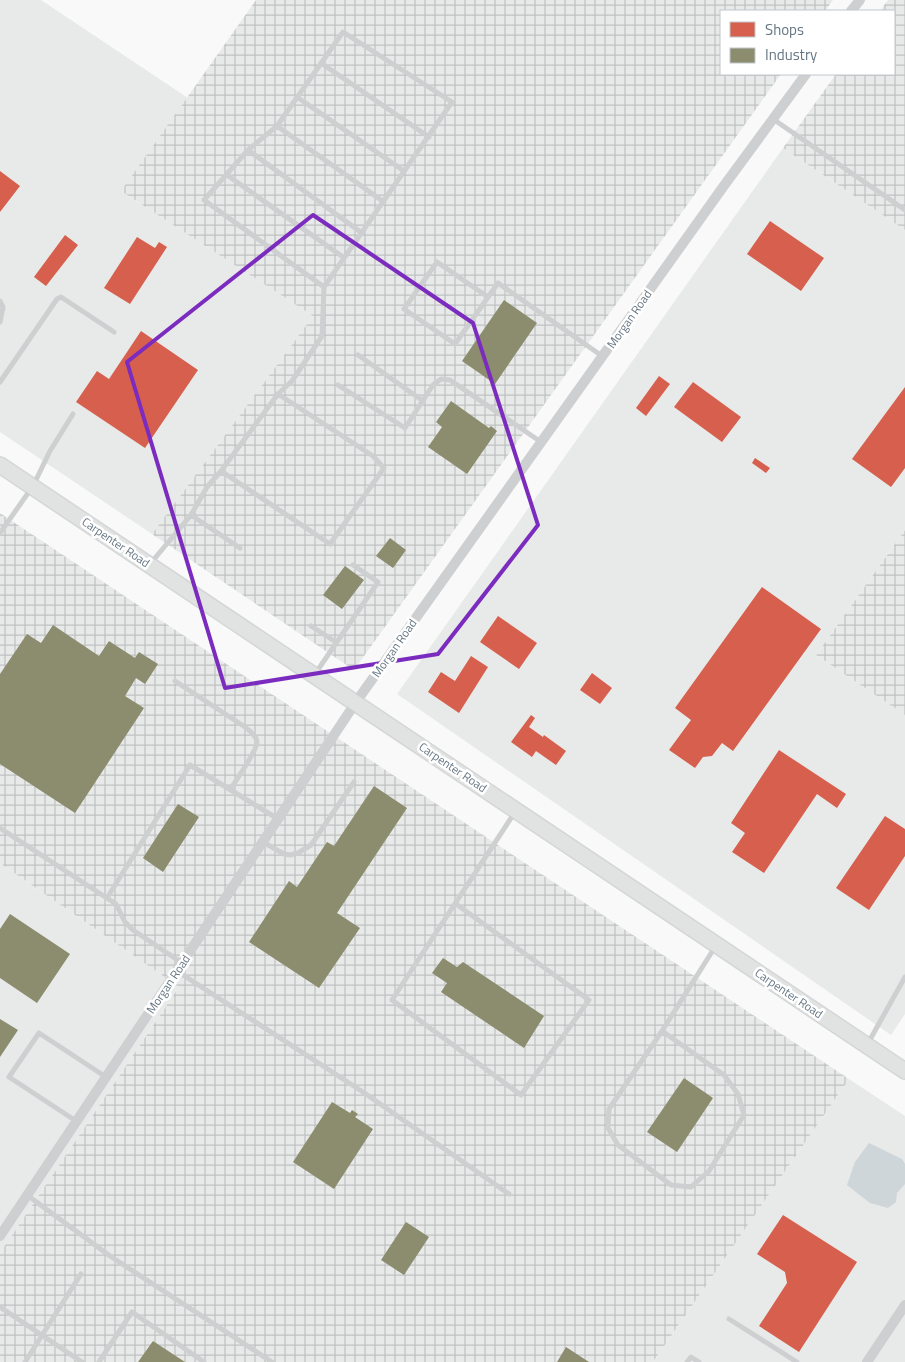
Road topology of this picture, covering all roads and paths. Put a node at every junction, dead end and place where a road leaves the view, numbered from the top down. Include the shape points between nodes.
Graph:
1 (860, 0) edge
2 (852, 10) edge
3 (321, 64) junction
4 (805, 75) edge
5 (297, 97) junction
6 (773, 119) junction
7 (277, 126) junction
8 (429, 137) junction
9 (248, 150) junction
10 (404, 171) junction
11 (227, 175) junction
12 (384, 202) junction
13 (905, 210) edge
14 (362, 233) junction
15 (343, 257) junction
16 (324, 287) junction
17 (488, 297) junction
18 (0, 301) edge
19 (0, 322) edge
20 (114, 332) dead end
21 (358, 355) dead end
22 (603, 356) junction
23 (0, 382) edge
24 (338, 385) dead end
25 (278, 394) junction
26 (423, 401) junction
27 (73, 414) dead end
28 (541, 442) junction
29 (0, 465) edge
30 (221, 471) junction
31 (33, 486) junction
32 (191, 515) junction
33 (0, 533) edge
34 (240, 548) dead end
35 (150, 565) junction
36 (353, 565) dead end
37 (311, 626) dead end
38 (336, 642) junction
39 (315, 674) junction
40 (175, 680) dead end
41 (356, 702) junction
42 (354, 782) dead end
43 (230, 790) junction
44 (516, 810) junction
45 (278, 819) junction
46 (0, 828) edge
47 (263, 842) junction
48 (107, 898) junction
49 (456, 904) junction
50 (717, 945) junction
51 (179, 967) junction
52 (905, 977) edge
53 (662, 1031) junction
54 (867, 1045) junction
55 (905, 1071) edge
56 (106, 1077) junction
57 (76, 1122) junction
58 (509, 1194) dead end
59 (27, 1195) junction
60 (0, 1236) edge
61 (81, 1274) dead end
62 (905, 1305) edge
63 (0, 1307) edge
64 (729, 1319) dead end
65 (42, 1335) junction
66 (25, 1362) edge
67 (82, 1362) edge
68 (99, 1362) edge
69 (204, 1362) edge
70 (272, 1362) edge
71 (688, 1362) edge
72 (700, 1362) edge
73 (797, 1362) edge
74 (867, 1362) edge

1 - 2 street
3 - 5 lane
3 - 8 lane
3 - 8 lane via 343,32 452,102
4 - 6 street, Morgan Road
5 - 7 lane
5 - 10 lane
6 - 13 lane
6 - 22 street, Morgan Road
7 - 9 lane
7 - 12 lane
8 - 10 lane
9 - 11 lane
9 - 14 lane
10 - 12 lane
11 - 15 lane
11 - 16 lane via 204,200
12 - 14 lane
14 - 15 lane
15 - 16 lane
16 - 25 lane via 322,336 292,380
17 - 17 lane via 455,344 404,309 437,262
17 - 22 lane via 498,283
18 - 19 lane via 3,307
20 - 23 lane via 61,296
21 - 26 lane
22 - 28 street, Morgan Road
24 - 26 lane via 405,428
25 - 30 lane
25 - 30 lane via 373,456 384,468 330,544
26 - 28 lane via 433,386 442,380 450,380
27 - 31 lane
28 - 41 street, Morgan Road
29 - 31 main road, Carpenter Road
30 - 32 lane via 207,486
31 - 33 lane
31 - 35 main road, Carpenter Road
32 - 34 lane
32 - 35 lane
35 - 39 main road, Carpenter Road
36 - 38 lane via 378,582
37 - 38 lane
38 - 39 lane
39 - 41 main road, Carpenter Road
40 - 43 lane via 246,727 255,738 257,744 252,755
41 - 44 main road, Carpenter Road
41 - 45 street, Morgan Road
42 - 47 lane via 312,845 290,855
43 - 45 lane
43 - 48 lane via 190,765
44 - 49 lane
44 - 50 main road, Carpenter Road
45 - 47 street, Morgan Road
46 - 48 lane
47 - 51 street, Morgan Road
48 - 51 lane via 116,904 132,930
49 - 49 lane via 392,1000 521,1095 589,1000
50 - 53 lane
50 - 54 main road, Carpenter Road
51 - 56 street, Morgan Road
51 - 58 lane
52 - 54 lane
53 - 53 lane via 609,1109 608,1128 618,1145 671,1185 691,1187 708,1171 744,1115 738,1094 724,1075
54 - 55 main road, Carpenter Road
56 - 57 street, Morgan Road
56 - 57 lane via 39,1033 9,1078
57 - 59 street, Morgan Road
59 - 60 street, Morgan Road
59 - 70 lane via 110,1256
61 - 65 lane
62 - 74 street
63 - 65 lane
64 - 73 lane
65 - 66 lane
65 - 67 lane
68 - 69 lane via 132,1312
71 - 72 lane via 691,1357

